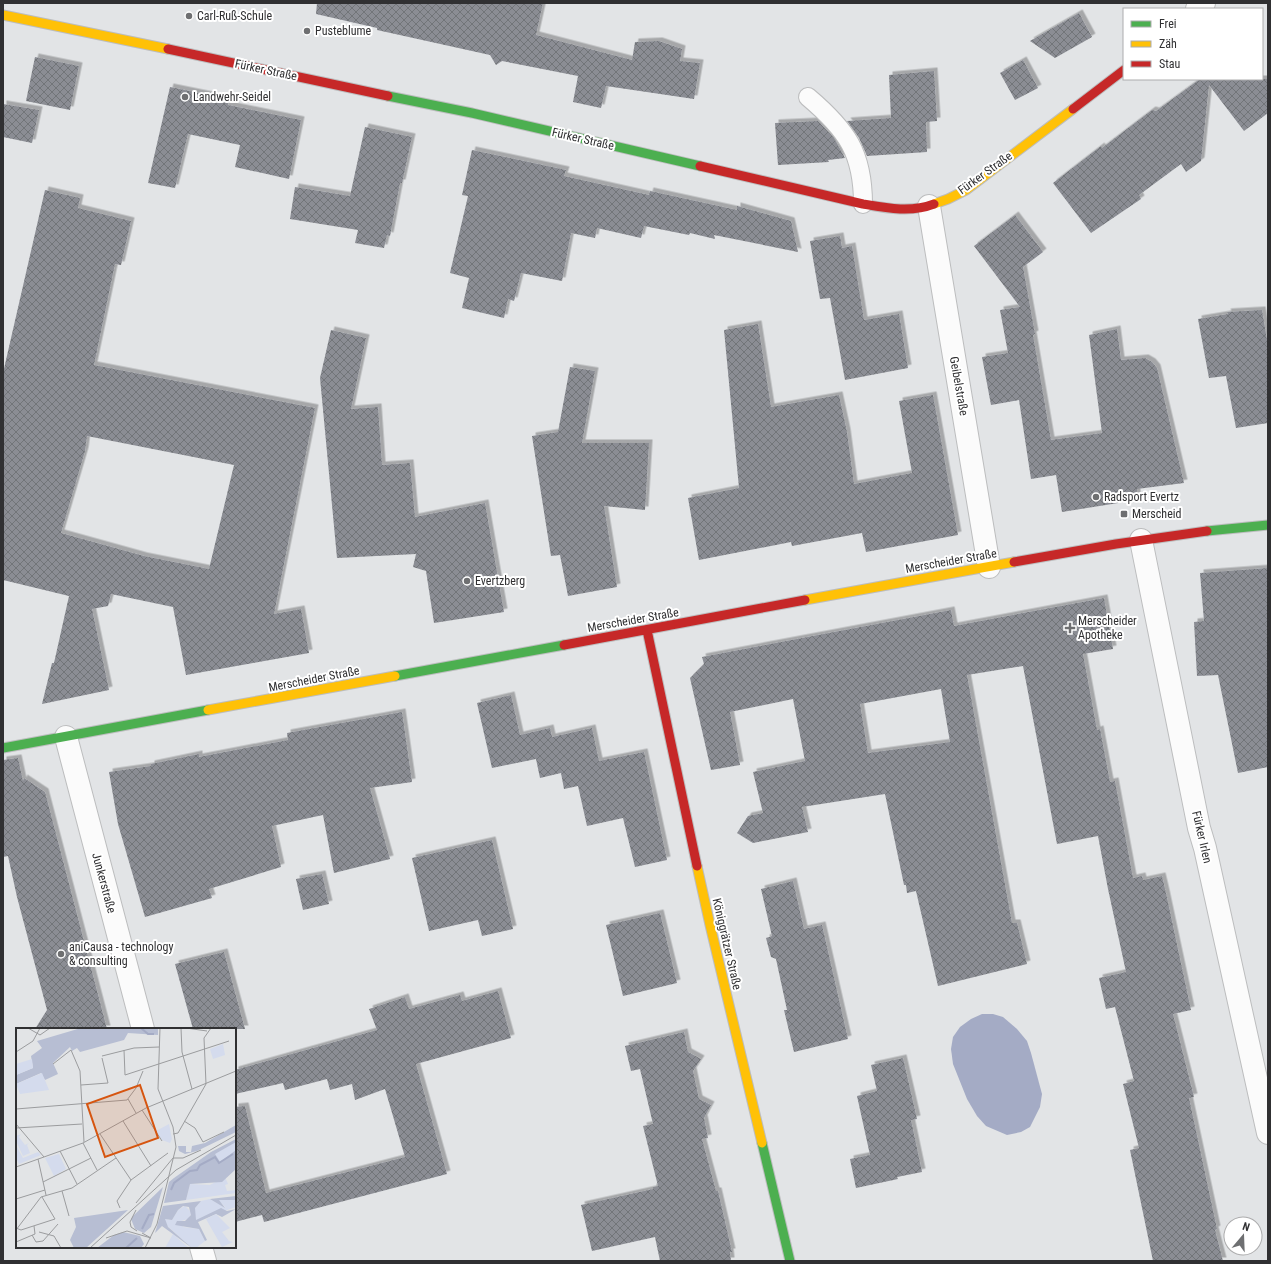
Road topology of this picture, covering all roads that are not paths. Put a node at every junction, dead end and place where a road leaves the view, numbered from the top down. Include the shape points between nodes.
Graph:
1 (3, 14) edge
2 (1123, 71) edge
3 (808, 97) dead end
4 (863, 204) junction
5 (929, 206) junction
6 (1268, 525) edge
7 (1140, 540) junction
8 (989, 566) junction
9 (647, 630) junction
10 (66, 737) junction
11 (3, 748) edge
12 (143, 1028) edge
13 (1268, 1133) edge
14 (201, 1248) edge
15 (205, 1261) edge
16 (790, 1261) edge

1 - 4 street, Fürker Straße via 472,113
2 - 5 street, Fürker Straße via 966,190
3 - 4 lane via 828,114 849,140 859,165
4 - 5 street, Fürker Straße via 888,208
5 - 8 street, Geibelstraße
6 - 7 street, Merscheider Straße
7 - 8 street, Merscheider Straße
7 - 13 street, Fürker Irlen via 1199,828
8 - 9 street, Merscheider Straße
9 - 10 street, Merscheider Straße
9 - 16 street, Königgrätzer Straße via 711,933
10 - 11 street, Merscheider Straße
10 - 12 street, Junkerstraße
14 - 15 street

